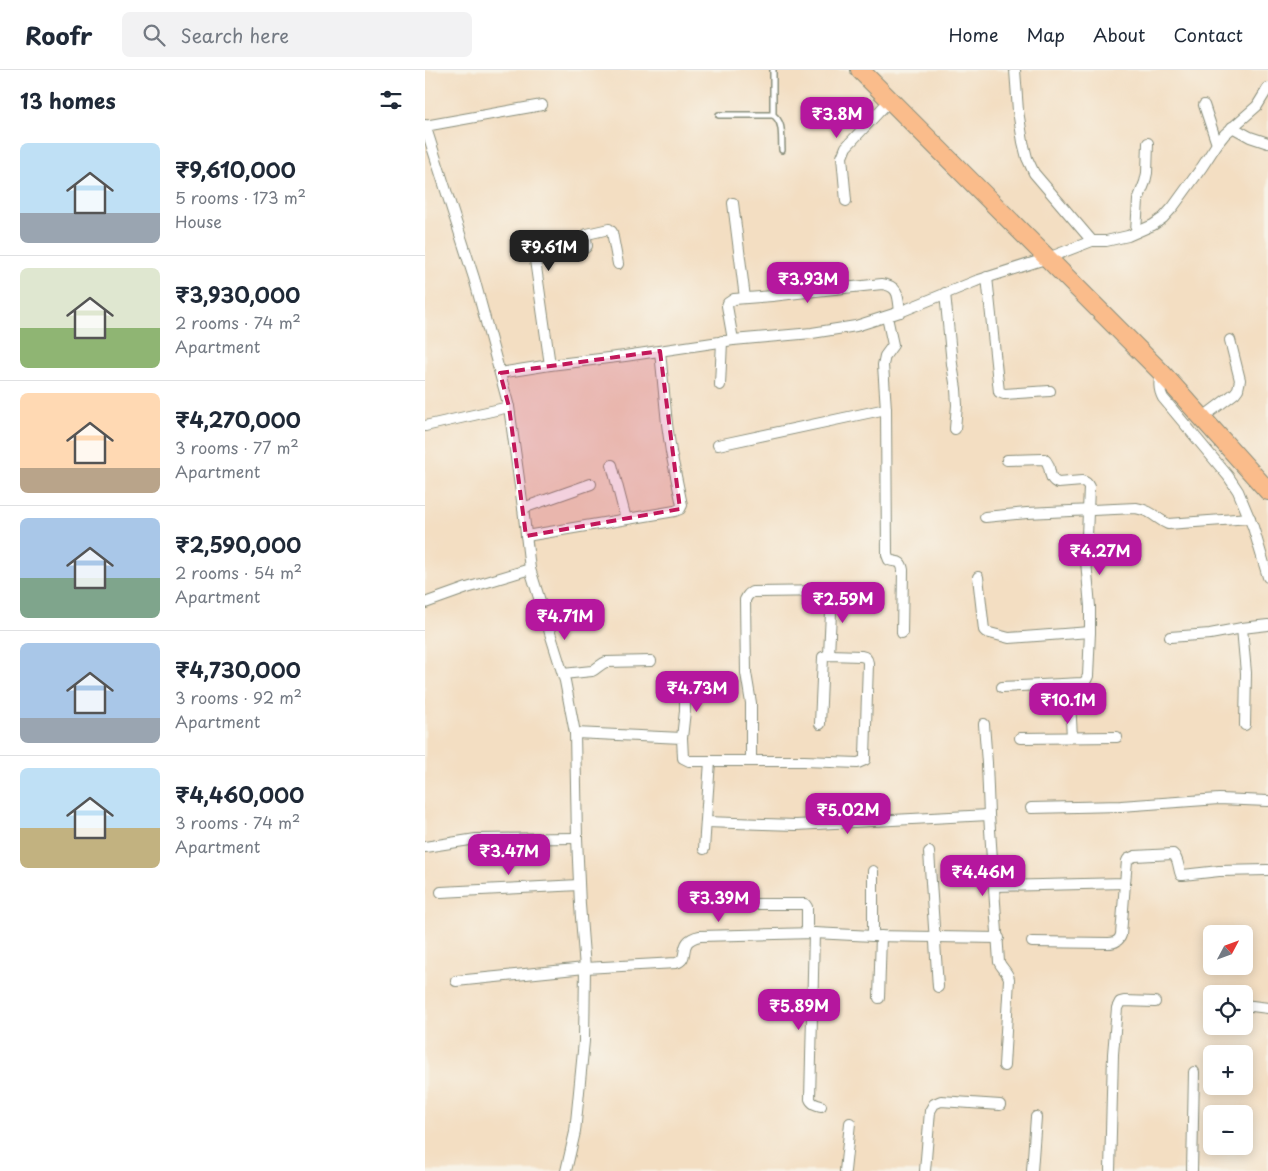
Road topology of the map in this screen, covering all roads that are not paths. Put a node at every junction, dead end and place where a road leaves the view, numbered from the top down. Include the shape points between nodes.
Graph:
1 (773, 70) edge
2 (860, 70) edge
3 (1015, 70) edge
4 (1268, 88) edge
5 (890, 100) junction
6 (542, 105) dead end
7 (1204, 105) dead end
8 (719, 115) dead end
9 (773, 115) junction
10 (425, 126) edge
11 (1232, 127) junction
12 (1148, 143) dead end
13 (1268, 143) edge
14 (1217, 144) junction
15 (782, 150) dead end
16 (845, 201) dead end
17 (733, 202) dead end
18 (1136, 232) junction
19 (1092, 241) junction
20 (1048, 258) junction
21 (618, 264) dead end
22 (987, 276) junction
23 (945, 293) junction
24 (745, 298) junction
25 (900, 312) junction
26 (887, 317) junction
27 (733, 340) junction
28 (1230, 340) dead end
29 (722, 342) junction
30 (660, 351) junction
31 (550, 365) junction
32 (1161, 372) junction
33 (500, 373) junction
34 (720, 385) dead end
35 (1050, 391) dead end
36 (509, 407) junction
37 (885, 410) junction
38 (1202, 418) junction
39 (425, 426) edge
40 (955, 429) dead end
41 (717, 446) dead end
42 (1007, 460) dead end
43 (612, 465) dead end
44 (591, 484) dead end
45 (1268, 491) edge
46 (523, 508) junction
47 (1088, 510) junction
48 (985, 517) dead end
49 (1250, 518) junction
50 (626, 519) junction
51 (526, 536) junction
52 (530, 569) junction
53 (978, 577) dead end
54 (1268, 577) edge
55 (832, 591) junction
56 (865, 592) dead end
57 (425, 603) edge
58 (1268, 625) edge
59 (1242, 628) junction
60 (902, 632) dead end
61 (1090, 632) junction
62 (1170, 637) dead end
63 (829, 655) junction
64 (651, 661) dead end
65 (563, 674) junction
66 (1069, 684) junction
67 (685, 686) dead end
68 (1001, 687) dead end
69 (820, 724) dead end
70 (984, 724) dead end
71 (1245, 725) dead end
72 (575, 733) junction
73 (1117, 736) dead end
74 (1072, 737) junction
75 (682, 738) junction
76 (1020, 738) dead end
77 (710, 761) junction
78 (751, 761) junction
79 (1268, 800) edge
80 (1031, 808) dead end
81 (989, 815) junction
82 (706, 822) junction
83 (577, 838) junction
84 (425, 848) edge
85 (704, 849) dead end
86 (929, 852) dead end
87 (1268, 870) edge
88 (873, 871) dead end
89 (1125, 883) junction
90 (579, 885) junction
91 (994, 886) junction
92 (441, 892) dead end
93 (746, 904) dead end
94 (811, 933) junction
95 (877, 936) junction
96 (936, 937) junction
97 (999, 938) junction
98 (1032, 942) dead end
99 (585, 968) junction
100 (456, 981) dead end
101 (938, 987) dead end
102 (879, 998) dead end
103 (1155, 1002) dead end
104 (1253, 1006) edge
105 (1268, 1008) edge
106 (1004, 1066) dead end
107 (1195, 1072) dead end
108 (1000, 1105) dead end
109 (821, 1106) dead end
110 (1036, 1117) dead end
111 (850, 1122) dead end
112 (566, 1171) edge
113 (845, 1171) edge
114 (925, 1171) edge
115 (1032, 1171) edge
116 (1110, 1171) edge
117 (1192, 1171) edge

1 - 9 lane
2 - 5 highway
3 - 19 street via 1021,135 1027,158 1038,179
4 - 11 street via 1257,106
5 - 16 street via 846,147 842,157
5 - 20 highway
6 - 10 street
7 - 14 street
8 - 9 lane
9 - 15 lane via 780,122
10 - 33 street via 474,278
11 - 13 street
11 - 14 street
12 - 18 street via 1147,172 1138,200
14 - 18 street via 1173,208 1153,225
17 - 24 street
18 - 19 street via 1118,239
19 - 20 street
20 - 22 street
20 - 32 highway
21 - 31 street via 609,229 587,234 587,246 582,250 535,260
22 - 23 street
22 - 35 street via 999,392
23 - 25 street
23 - 40 street via 956,389
24 - 25 street via 882,284 897,291
24 - 27 street via 734,299 727,306
25 - 26 street
26 - 27 street via 811,333
26 - 37 street via 893,345 883,365
27 - 29 street
28 - 38 street via 1240,380 1238,390
29 - 30 street
29 - 34 street
30 - 31 street
30 - 50 street via 671,452 682,505 675,511
31 - 33 street
32 - 38 highway
32 - 49 street via 1160,392 1228,476
33 - 36 street
36 - 39 street
36 - 46 street
37 - 41 street
37 - 60 street via 887,555 889,560 901,562 903,570
38 - 45 highway
42 - 47 street via 1044,459 1049,464 1054,482 1086,482 1089,487
43 - 50 street
44 - 46 street
46 - 51 street
47 - 48 street
47 - 49 street via 1144,509 1168,524
47 - 61 street via 1086,561
49 - 54 street
50 - 51 street
51 - 52 street
52 - 57 street
52 - 65 street
53 - 61 street via 986,632 1009,638
55 - 56 street
55 - 63 street
55 - 78 street via 752,592 745,600
58 - 59 street
59 - 62 street
59 - 71 street via 1246,673
61 - 66 street via 1087,680
63 - 69 street via 822,659
63 - 78 street via 865,656 867,660 865,760 858,763
64 - 65 street via 606,662 592,672
65 - 72 street
66 - 68 street
66 - 74 street
67 - 75 street
70 - 81 street
72 - 75 street
72 - 83 street
73 - 74 street
74 - 76 street
75 - 77 street via 683,758
77 - 78 street
77 - 82 street
79 - 80 street via 1219,799
81 - 82 street via 796,825
81 - 91 street
82 - 85 street
83 - 84 street via 476,839
83 - 90 street
86 - 96 street
87 - 89 street via 1181,875 1173,854 1135,856 1127,861
88 - 95 street
89 - 91 street
89 - 98 street via 1121,935 1117,941
90 - 92 street
90 - 99 street
91 - 97 street
93 - 94 street via 805,904
94 - 95 street
94 - 99 street via 700,936 689,939 679,962
94 - 109 street via 810,1099
95 - 96 street
95 - 102 street
96 - 97 street
96 - 101 street
97 - 106 street via 999,962 1009,979
99 - 100 street
99 - 112 street via 579,1104
103 - 116 street via 1123,1001 1117,1008
104 - 105 street
107 - 117 street
108 - 114 street via 941,1101 934,1104 930,1111
110 - 115 street
111 - 113 street

